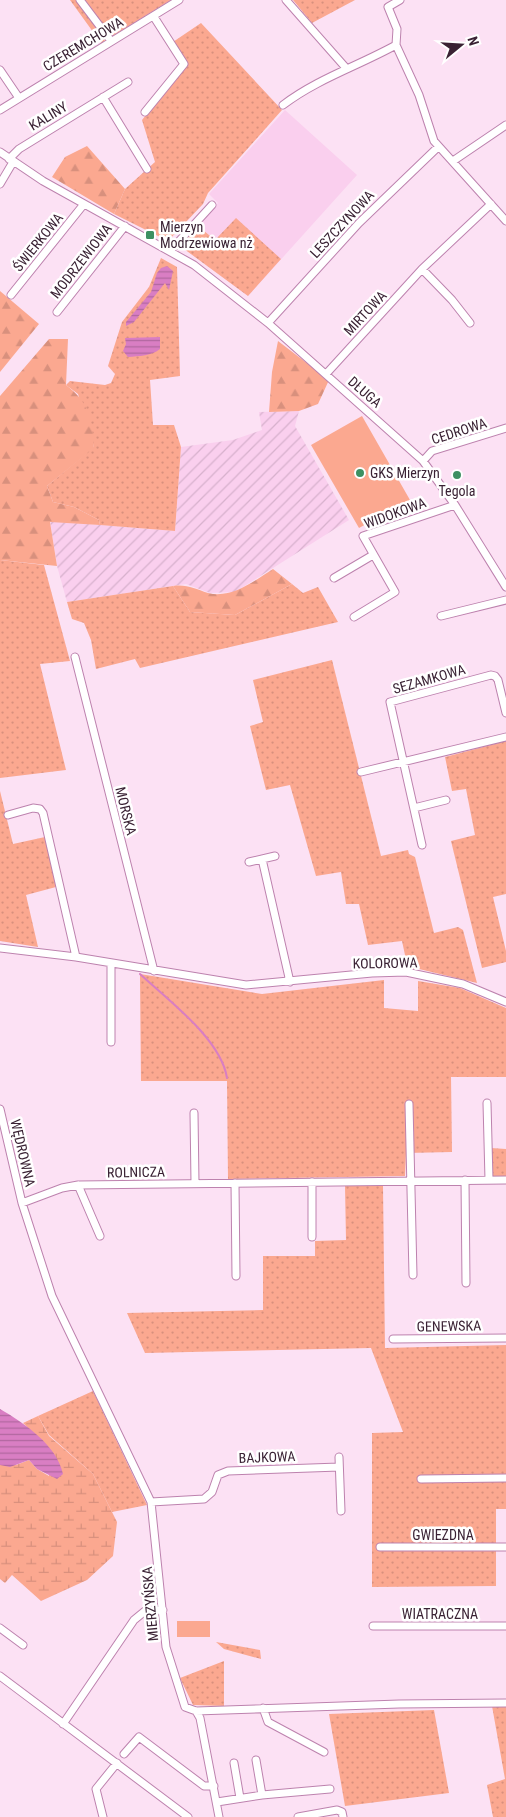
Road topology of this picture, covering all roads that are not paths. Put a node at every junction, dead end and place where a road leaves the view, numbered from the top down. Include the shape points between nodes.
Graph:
1 (80, 0) edge
2 (179, 0) edge
3 (286, 0) edge
4 (400, 0) edge
5 (154, 17) junction
6 (111, 41) junction
7 (396, 45) junction
8 (346, 68) junction
9 (0, 70) edge
10 (128, 82) dead end
11 (103, 97) junction
12 (19, 98) junction
13 (283, 105) dead end
14 (0, 110) edge
15 (145, 112) dead end
16 (506, 124) edge
17 (438, 147) junction
18 (0, 152) edge
19 (11, 161) junction
20 (454, 161) junction
21 (147, 169) dead end
22 (0, 184) edge
23 (84, 204) junction
24 (491, 204) junction
25 (212, 205) dead end
26 (506, 221) edge
27 (125, 226) junction
28 (170, 251) junction
29 (422, 269) junction
30 (11, 295) dead end
31 (57, 312) dead end
32 (268, 323) junction
33 (470, 323) dead end
34 (326, 374) junction
35 (506, 428) edge
36 (423, 461) junction
37 (455, 505) junction
38 (374, 555) junction
39 (334, 578) dead end
40 (505, 582) edge
41 (506, 600) edge
42 (441, 616) dead end
43 (354, 617) dead end
44 (75, 657) dead end
45 (506, 713) edge
46 (506, 737) edge
47 (403, 762) junction
48 (361, 772) dead end
49 (446, 800) dead end
50 (414, 808) junction
51 (8, 815) dead end
52 (422, 845) dead end
53 (275, 856) dead end
54 (262, 859) junction
55 (249, 862) dead end
56 (0, 948) edge
57 (76, 957) junction
58 (111, 964) junction
59 (154, 971) junction
60 (290, 982) junction
61 (506, 1002) edge
62 (111, 1042) dead end
63 (487, 1103) dead end
64 (410, 1104) dead end
65 (0, 1109) edge
66 (194, 1113) dead end
67 (465, 1180) junction
68 (489, 1180) junction
69 (506, 1180) edge
70 (411, 1181) junction
71 (312, 1182) junction
72 (235, 1183) junction
73 (195, 1184) junction
74 (78, 1185) junction
75 (22, 1203) junction
76 (100, 1236) dead end
77 (312, 1237) dead end
78 (413, 1275) dead end
79 (236, 1276) dead end
80 (466, 1283) dead end
81 (506, 1338) edge
82 (393, 1340) dead end
83 (339, 1457) dead end
84 (339, 1467) junction
85 (506, 1478) edge
86 (422, 1479) dead end
87 (152, 1502) junction
88 (341, 1511) dead end
89 (380, 1547) dead end
90 (506, 1547) edge
91 (163, 1610) junction
92 (373, 1626) dead end
93 (506, 1626) edge
94 (0, 1628) edge
95 (23, 1646) dead end
96 (0, 1676) edge
97 (506, 1703) edge
98 (263, 1708) junction
99 (196, 1710) junction
100 (65, 1725) junction
101 (324, 1752) dead end
102 (124, 1754) dead end
103 (256, 1760) dead end
104 (117, 1763) junction
105 (234, 1763) dead end
106 (214, 1786) junction
107 (330, 1789) dead end
108 (262, 1795) junction
109 (240, 1798) junction
110 (217, 1802) junction
111 (104, 1817) edge
112 (188, 1817) edge
113 (219, 1817) edge
114 (298, 1817) edge
115 (343, 1817) edge

1 - 6 street
2 - 5 street, CZEREMCHOWA
3 - 8 street
4 - 7 street via 388,7 397,29
5 - 6 street, CZEREMCHOWA
5 - 15 street via 184,64
6 - 12 street, CZEREMCHOWA
7 - 8 street
7 - 17 street via 419,95 430,136
8 - 13 street
9 - 12 street
10 - 11 street, KALINY
11 - 19 street, KALINY via 18,149
11 - 21 street
12 - 14 street, CZEREMCHOWA
16 - 20 street
17 - 20 street
17 - 32 street, LESZCZYNOWA via 359,223
18 - 19 street, DŁUGA
19 - 22 street, KALINY
19 - 23 street, DŁUGA
20 - 24 street
23 - 27 street, DŁUGA
23 - 30 street, ŚWIERKOWA
24 - 26 street
24 - 29 street, MIRTOWA
25 - 28 street
27 - 28 street, DŁUGA
27 - 31 street, MODRZEWIOWA
28 - 32 street, DŁUGA via 210,276
29 - 33 street
29 - 34 street, MIRTOWA
32 - 34 street, DŁUGA
34 - 36 street, DŁUGA
35 - 36 street, CEDROWA via 432,451
36 - 37 street, DŁUGA
37 - 38 street, WIDOKOWA via 363,536
37 - 40 street, DŁUGA
38 - 39 street
38 - 43 street, WIDOKOWA via 395,592
41 - 42 street
44 - 59 street, MORSKA
45 - 47 street, SEZAMKOWA via 498,680 491,675 393,700 389,706
46 - 47 street
47 - 48 street
47 - 50 street, SEZAMKOWA
49 - 50 street
50 - 52 street, SEZAMKOWA
51 - 57 street via 33,808 43,813
53 - 54 street
54 - 55 street
54 - 60 street
56 - 57 street, KOLOROWA
57 - 58 street, KOLOROWA
58 - 59 street, KOLOROWA
58 - 62 street
59 - 60 street, KOLOROWA via 246,985
60 - 61 street, KOLOROWA via 406,972 463,984
63 - 68 street
64 - 70 street
65 - 75 street, WĘDROWNA
66 - 73 street
67 - 68 street, ROLNICZA
67 - 70 street, ROLNICZA
67 - 80 street
68 - 69 street, ROLNICZA
70 - 71 street, ROLNICZA
70 - 78 street
71 - 72 street, ROLNICZA
71 - 77 street
72 - 73 street, ROLNICZA
72 - 79 street
73 - 74 street, ROLNICZA
74 - 75 street, ROLNICZA
74 - 76 street
75 - 87 street, MIERZYŃSKA via 52,1296
81 - 82 street, GENEWSKA
83 - 84 street
84 - 87 street, BAJKOWA via 228,1471 218,1475 212,1492 204,1499
84 - 88 street
85 - 86 street
87 - 91 street, MIERZYŃSKA
89 - 90 street, GWIEZDNA
91 - 99 street, MIERZYŃSKA via 166,1647 174,1677 186,1707
91 - 100 street via 145,1611 134,1620
92 - 93 street, WIATRACZNA
94 - 95 street
96 - 100 street
97 - 98 street
98 - 99 street
98 - 101 street via 268,1722
99 - 106 street
100 - 104 street
102 - 106 street via 139,1737 204,1786
103 - 108 street
104 - 111 street via 96,1789
104 - 112 street
105 - 109 street
106 - 110 street
107 - 108 street
108 - 109 street
109 - 110 street
110 - 113 street
114 - 115 street via 337,1810

